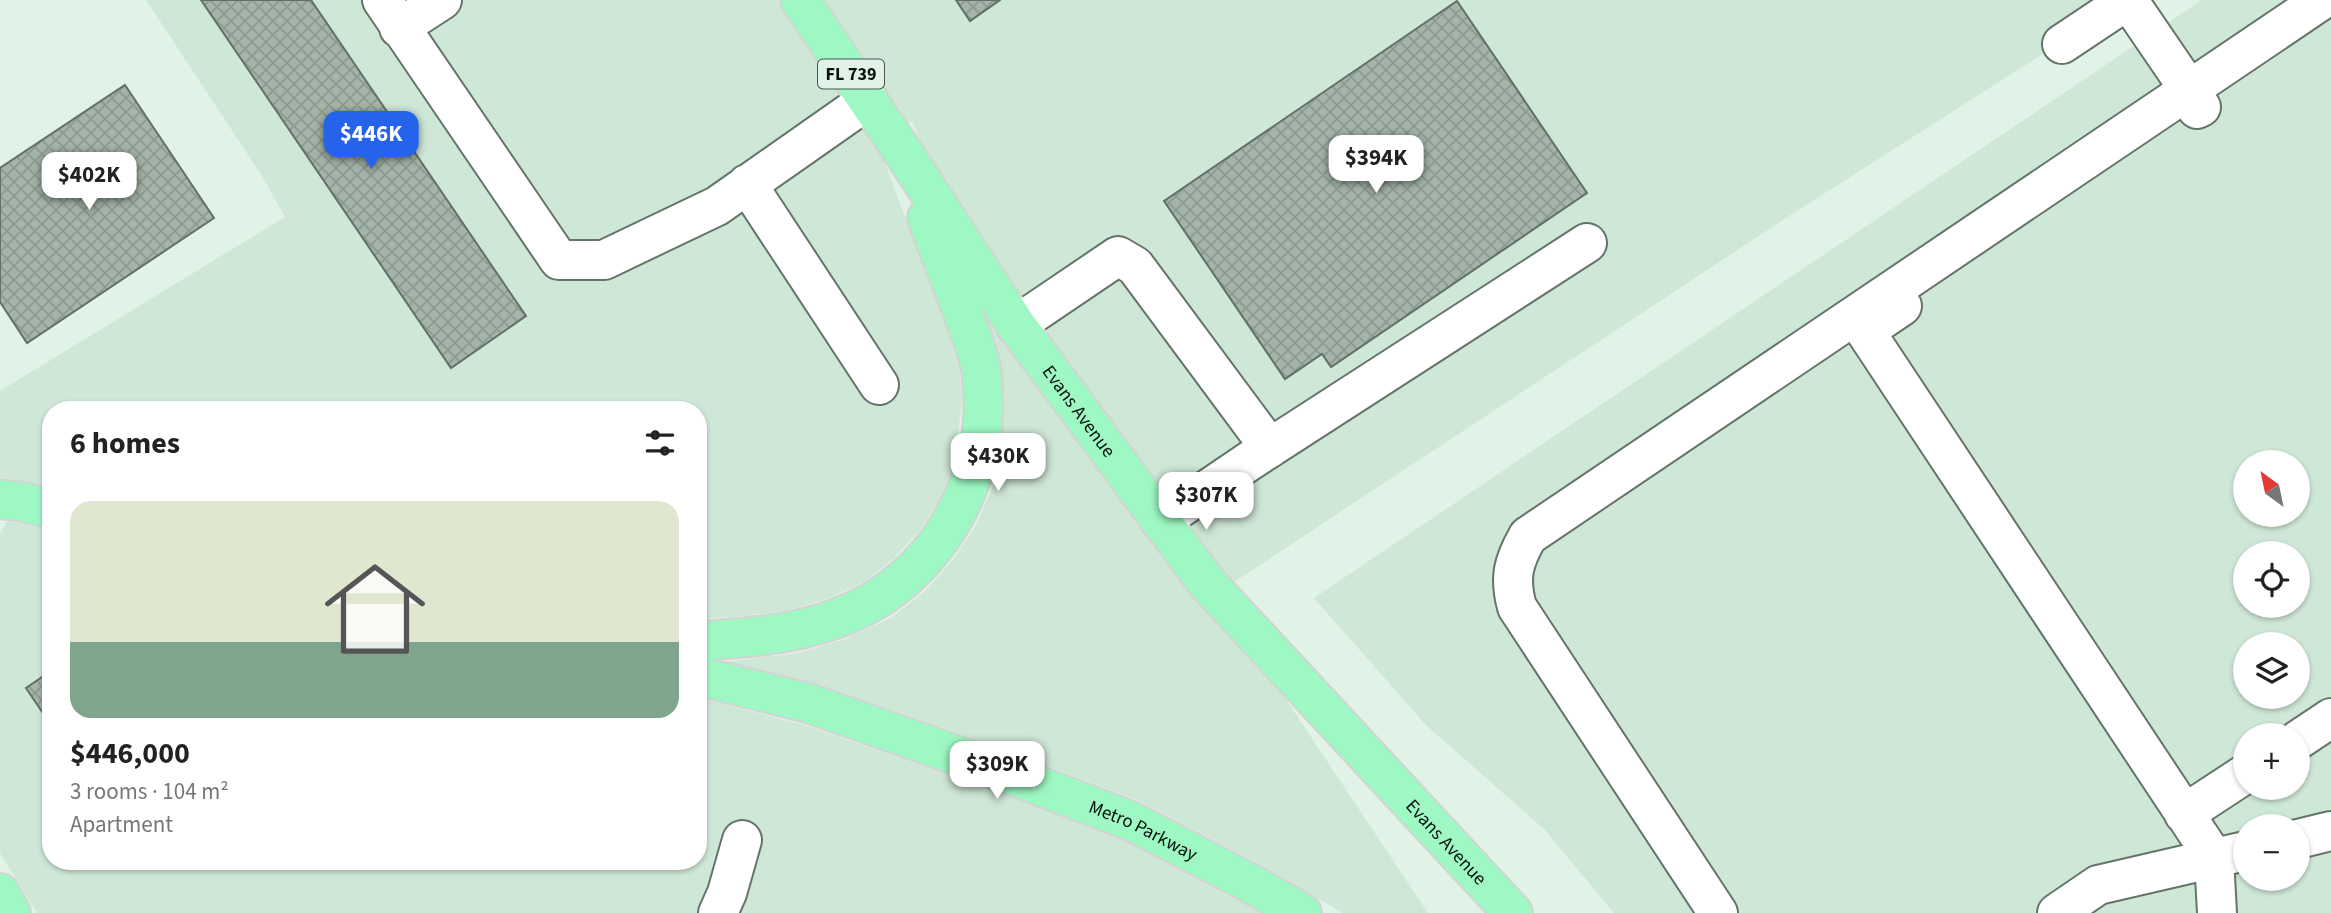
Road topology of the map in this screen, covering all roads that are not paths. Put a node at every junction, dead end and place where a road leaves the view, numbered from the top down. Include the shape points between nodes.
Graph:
1 (442, 0) edge
2 (800, 0) edge
3 (2128, 0) edge
4 (2322, 0) edge
5 (391, 14) edge
6 (2062, 44) dead end
7 (2189, 90) junction
8 (868, 100) junction
9 (901, 149) junction
10 (747, 184) junction
11 (1587, 243) dead end
12 (1016, 325) junction
13 (879, 385) dead end
14 (1270, 448) junction
15 (0, 499) edge
16 (42, 507) edge
17 (1161, 521) junction
18 (707, 641) edge
19 (707, 678) edge
20 (2331, 718) edge
21 (2310, 732) edge
22 (2233, 782) edge
23 (2184, 814) junction
24 (2331, 831) edge
25 (2310, 836) edge
26 (742, 840) dead end
27 (2230, 855) edge
28 (0, 893) edge
29 (11, 913) edge
30 (718, 913) edge
31 (1302, 913) edge
32 (1513, 913) edge
33 (1718, 913) edge
34 (2057, 913) edge
35 (2217, 913) edge

1 - 5 street
2 - 8 main road, Evans Avenue / FL 739
3 - 6 street
3 - 7 street
4 - 7 street
5 - 10 street via 559,260 604,260 717,206
7 - 23 street via 2201,107 1865,331
7 - 33 street via 1528,536 1515,559 1512,589 1517,607
8 - 9 main road, Evans Avenue / FL 739
8 - 10 street
9 - 12 main road, Evans Avenue / FL 739
9 - 18 main road via 980,365 984,399 973,475 936,547 877,600 794,631
10 - 13 street
11 - 14 street
12 - 14 street via 1118,256 1135,266
12 - 17 main road, Evans Avenue / FL 739
14 - 17 street
15 - 16 main road
17 - 32 main road, Evans Avenue / FL 739 via 1208,583
19 - 31 main road, Metro Parkway via 808,703 1131,821
20 - 21 street
22 - 23 street
23 - 27 street
24 - 25 street
26 - 30 street
27 - 34 street via 2098,886
27 - 35 street
28 - 29 main road

